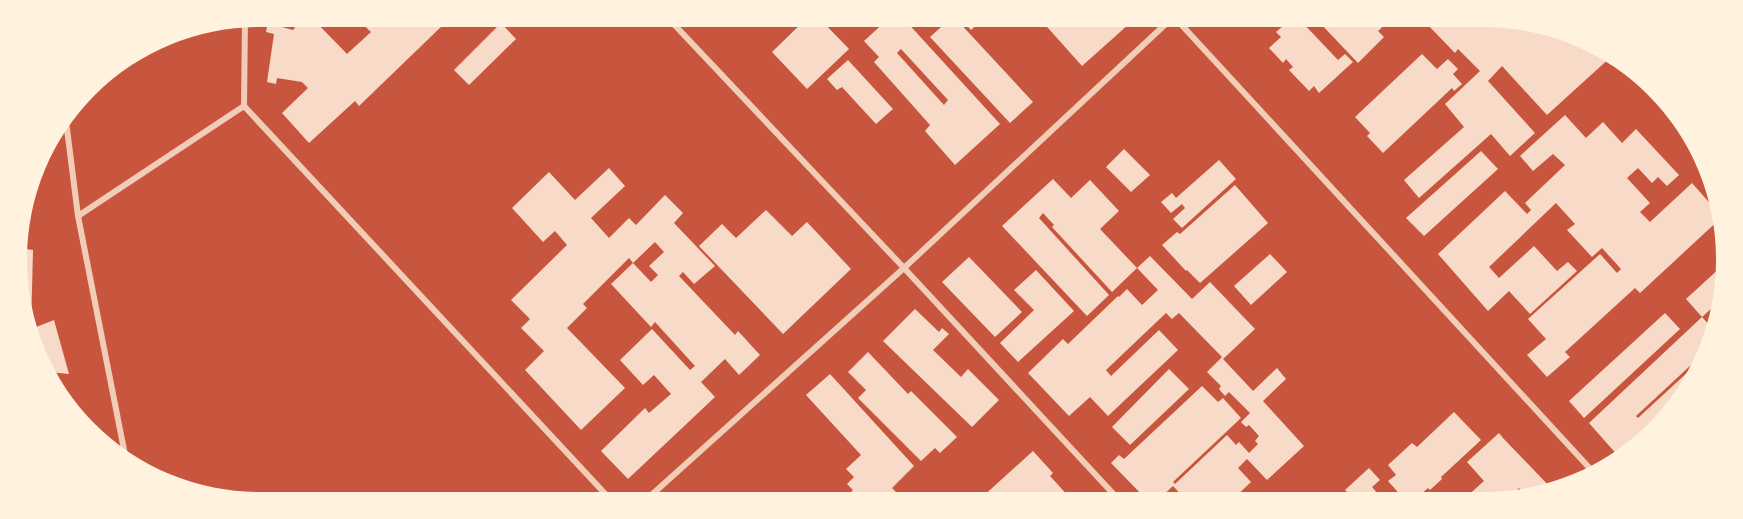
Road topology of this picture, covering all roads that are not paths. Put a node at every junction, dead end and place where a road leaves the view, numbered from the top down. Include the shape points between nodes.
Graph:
1 (245, 27) edge
2 (676, 27) edge
3 (1162, 27) edge
4 (1183, 27) edge
5 (244, 106) junction
6 (67, 129) edge
7 (78, 216) junction
8 (904, 268) junction
9 (124, 448) edge
10 (1588, 467) edge
11 (603, 492) edge
12 (655, 492) edge
13 (1112, 492) edge

1 - 5 street
2 - 8 street
3 - 8 street
4 - 10 street
5 - 7 street
5 - 11 street
6 - 7 street
7 - 9 street
8 - 12 street
8 - 13 street

